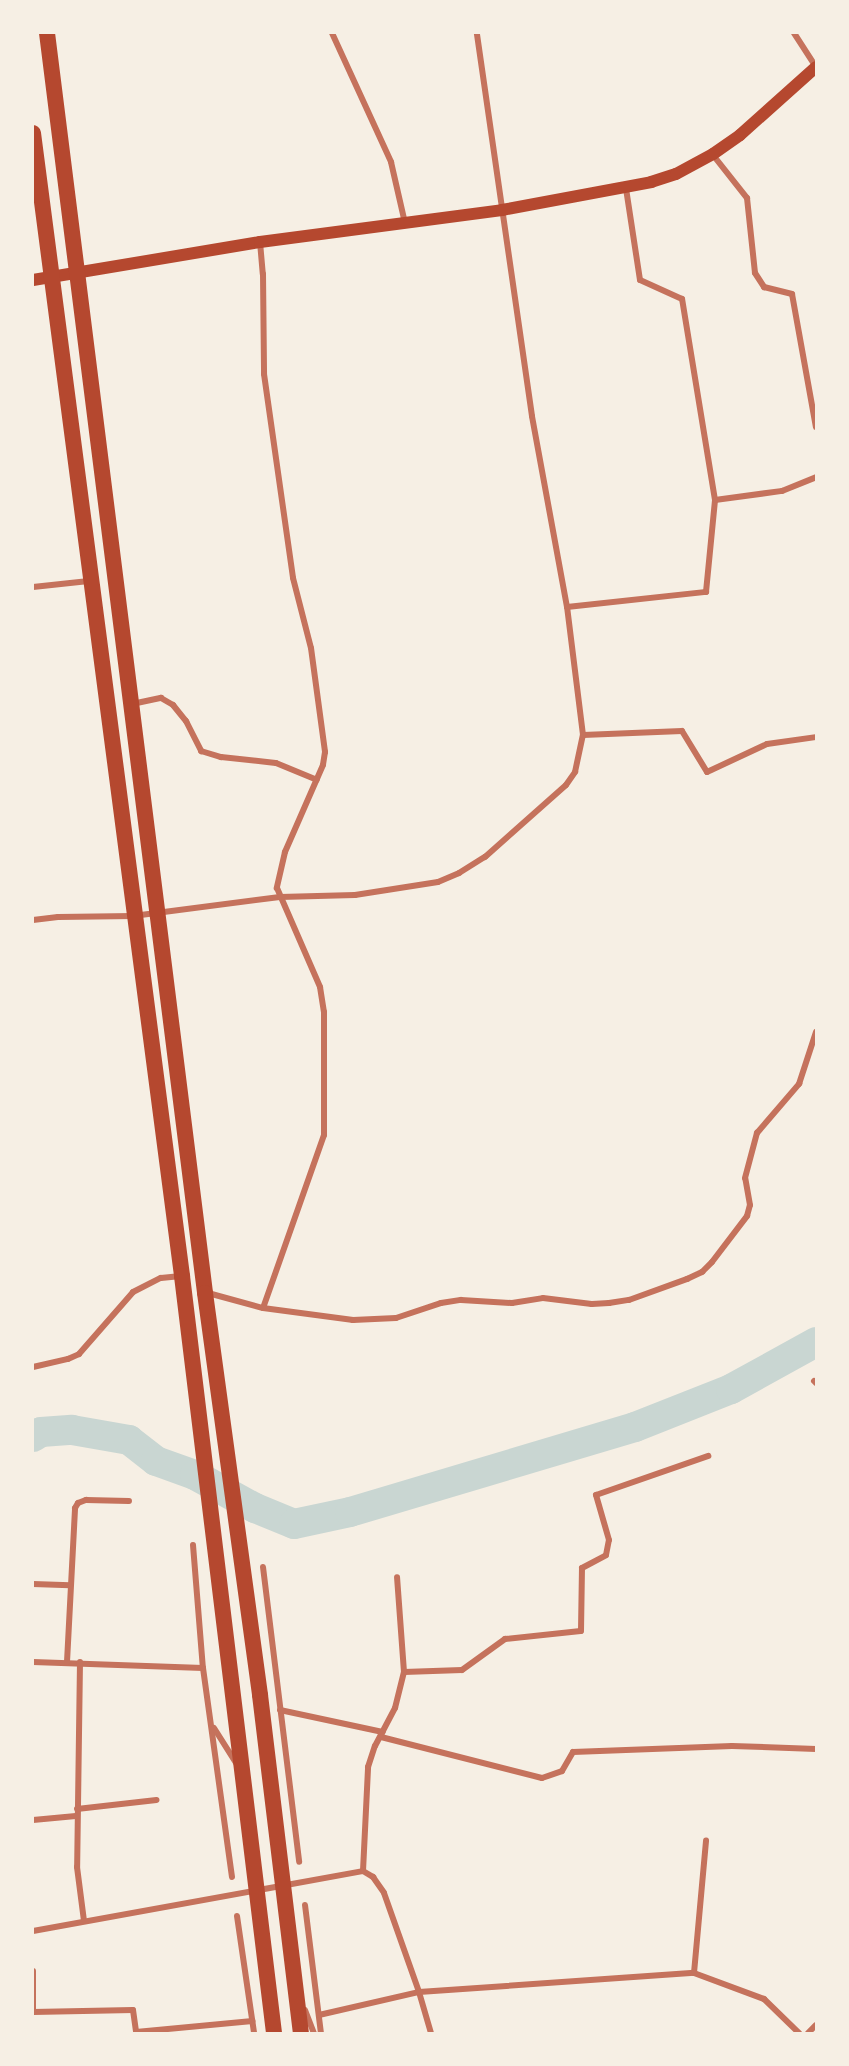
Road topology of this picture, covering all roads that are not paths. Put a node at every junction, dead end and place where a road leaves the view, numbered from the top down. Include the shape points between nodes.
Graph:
1 (47, 33) edge
2 (332, 33) edge
3 (477, 33) edge
4 (794, 33) edge
5 (816, 67) edge
6 (33, 133) edge
7 (713, 154) junction
8 (35, 164) edge
9 (626, 188) junction
10 (502, 210) junction
11 (405, 223) junction
12 (260, 242) junction
13 (75, 272) junction
14 (52, 276) junction
15 (33, 280) edge
16 (816, 427) edge
17 (816, 477) edge
18 (715, 500) junction
19 (91, 581) junction
20 (33, 587) edge
21 (567, 607) junction
22 (131, 704) junction
23 (583, 735) junction
24 (816, 737) edge
25 (317, 780) junction
26 (279, 897) junction
27 (157, 914) junction
28 (133, 916) junction
29 (33, 920) edge
30 (816, 1032) edge
31 (182, 1276) junction
32 (205, 1293) junction
33 (263, 1308) junction
34 (33, 1367) edge
35 (708, 1456) dead end
36 (129, 1501) dead end
37 (193, 1545) dead end
38 (263, 1568) dead end
39 (396, 1577) dead end
40 (33, 1584) edge
41 (70, 1585) junction
42 (33, 1662) edge
43 (67, 1662) junction
44 (80, 1662) junction
45 (203, 1668) junction
46 (404, 1672) junction
47 (280, 1710) junction
48 (212, 1725) junction
49 (382, 1734) junction
50 (816, 1749) edge
51 (243, 1774) junction
52 (156, 1800) dead end
53 (76, 1812) junction
54 (33, 1820) edge
55 (706, 1841) dead end
56 (299, 1862) dead end
57 (363, 1871) junction
58 (232, 1877) dead end
59 (282, 1887) junction
60 (258, 1890) junction
61 (305, 1905) dead end
62 (237, 1916) dead end
63 (84, 1922) junction
64 (33, 1931) edge
65 (33, 1971) edge
66 (694, 1973) junction
67 (294, 1981) junction
68 (419, 1992) junction
69 (33, 2012) edge
70 (319, 2015) junction
71 (252, 2021) junction
72 (816, 2025) edge
73 (254, 2033) edge
74 (274, 2033) edge
75 (301, 2033) edge
76 (314, 2033) edge
77 (321, 2033) edge
78 (431, 2033) edge
79 (799, 2033) edge
80 (808, 2033) edge

1 - 13 highway
2 - 11 street via 387,151
3 - 10 street
4 - 5 street
5 - 7 main road
6 - 8 highway
7 - 9 main road via 676,174
7 - 16 street via 747,198 755,273 764,287 792,294
8 - 14 highway
9 - 10 main road
9 - 18 street via 640,280 682,299
10 - 11 main road
10 - 21 street via 532,416
11 - 12 main road
12 - 13 main road
12 - 25 street via 266,386 293,578 311,648 323,728 325,752
13 - 14 main road
13 - 22 highway
14 - 15 main road
14 - 19 highway
17 - 18 street via 782,491
18 - 21 street via 706,592
19 - 20 street
19 - 28 highway
21 - 23 street
22 - 25 street via 161,698 173,705 201,751 276,763
22 - 27 highway
23 - 24 street via 682,731 707,772 767,744
23 - 26 street via 575,772 566,785 485,856 459,873 438,882 355,895
25 - 26 street via 285,852 277,888
26 - 27 street
26 - 33 street via 320,987 324,1012 325,1125 303,1203
27 - 28 street
27 - 32 highway
28 - 29 street
28 - 31 highway
30 - 33 street via 799,1084 757,1133 745,1178 750,1205 747,1216 702,1272 629,1300 592,1304 543,1298 513,1303 461,1300 396,1318 352,1320
31 - 34 street via 161,1278 132,1293 79,1354
31 - 51 highway
32 - 33 street
32 - 59 highway
35 - 46 street via 596,1495 609,1540 606,1555 582,1568 581,1631 505,1639 462,1670
36 - 41 street via 78,1503
37 - 45 street
38 - 47 street
39 - 46 street
40 - 41 street
41 - 43 street
42 - 43 street
43 - 44 street
44 - 45 street
44 - 53 street
45 - 48 street
46 - 49 street via 395,1708
47 - 49 street
47 - 56 street
48 - 51 street
48 - 58 street
49 - 50 street via 542,1778 562,1771 573,1752 732,1746
49 - 57 street via 368,1767
51 - 60 highway
52 - 53 street
53 - 54 street
53 - 63 street via 77,1868
55 - 66 street
57 - 59 street
57 - 68 street via 373,1877 384,1893
59 - 60 street
59 - 67 highway
60 - 63 street
60 - 74 highway
61 - 70 street
62 - 71 street
63 - 64 street
65 - 69 street
66 - 68 street
66 - 79 street via 764,1999
67 - 75 highway
67 - 76 street
68 - 70 street
68 - 78 street
69 - 71 street via 133,2010 136,2032
70 - 77 street
71 - 73 street
72 - 80 street

